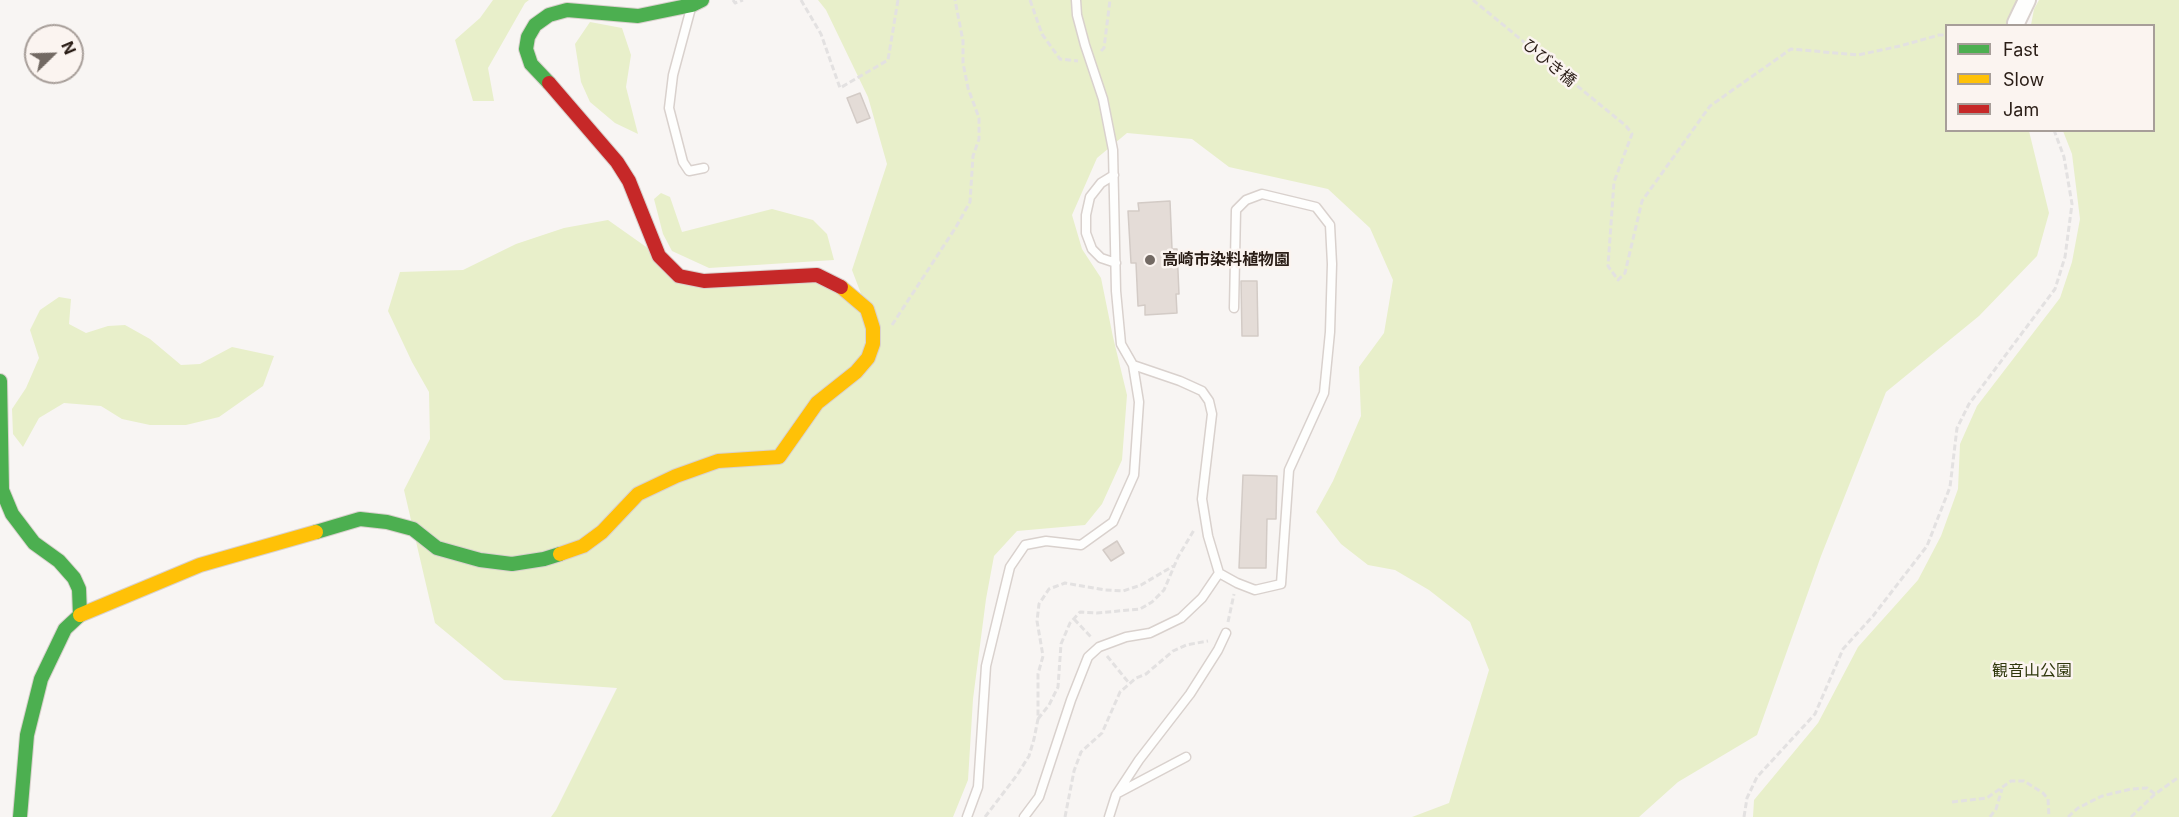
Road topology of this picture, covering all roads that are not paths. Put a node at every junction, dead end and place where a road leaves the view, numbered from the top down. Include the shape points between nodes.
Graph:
1 (1076, 0) edge
2 (2027, 0) edge
3 (697, 3) edge
4 (2016, 23) dead end
5 (704, 168) dead end
6 (1114, 175) junction
7 (1116, 263) junction
8 (1234, 308) dead end
9 (1133, 365) junction
10 (0, 381) edge
11 (1219, 573) junction
12 (80, 615) junction
13 (1224, 637) road end
14 (1186, 757) dead end
15 (1116, 795) junction
16 (20, 817) edge
17 (967, 817) edge
18 (1024, 817) edge
19 (1109, 817) edge

1 - 6 lane via 1090,63 1103,99
2 - 4 street
3 - 5 lane via 673,75 669,108 688,171
3 - 12 street via 638,16 567,10 549,15 535,25 526,49 531,64 617,162 629,180 659,256 679,276 704,281 817,275 840,286 867,309 873,336 868,358 817,404 779,457 718,461 676,476 638,494 583,546 544,559 512,564 480,560 437,548 413,528 360,519 200,565
6 - 7 lane
6 - 7 lane via 1090,197 1086,234 1101,258
7 - 9 lane via 1121,344
8 - 11 lane via 1236,210 1246,200 1262,194 1316,207 1330,225 1330,332 1324,393 1289,470 1281,584 1255,590
9 - 11 lane via 1202,391 1209,401 1212,414 1202,500
9 - 17 lane via 1139,402 1134,474 1113,522 1081,545 1046,541 1025,545 1011,567 986,666 978,788
10 - 12 street via 2,490 12,514 34,543 74,578 79,589
11 - 18 lane via 1202,598 1181,618 1150,633 1099,647 1088,657 1039,797
12 - 16 street via 65,629 41,679 27,735
13 - 15 lane via 1190,694
14 - 15 lane
15 - 19 lane

